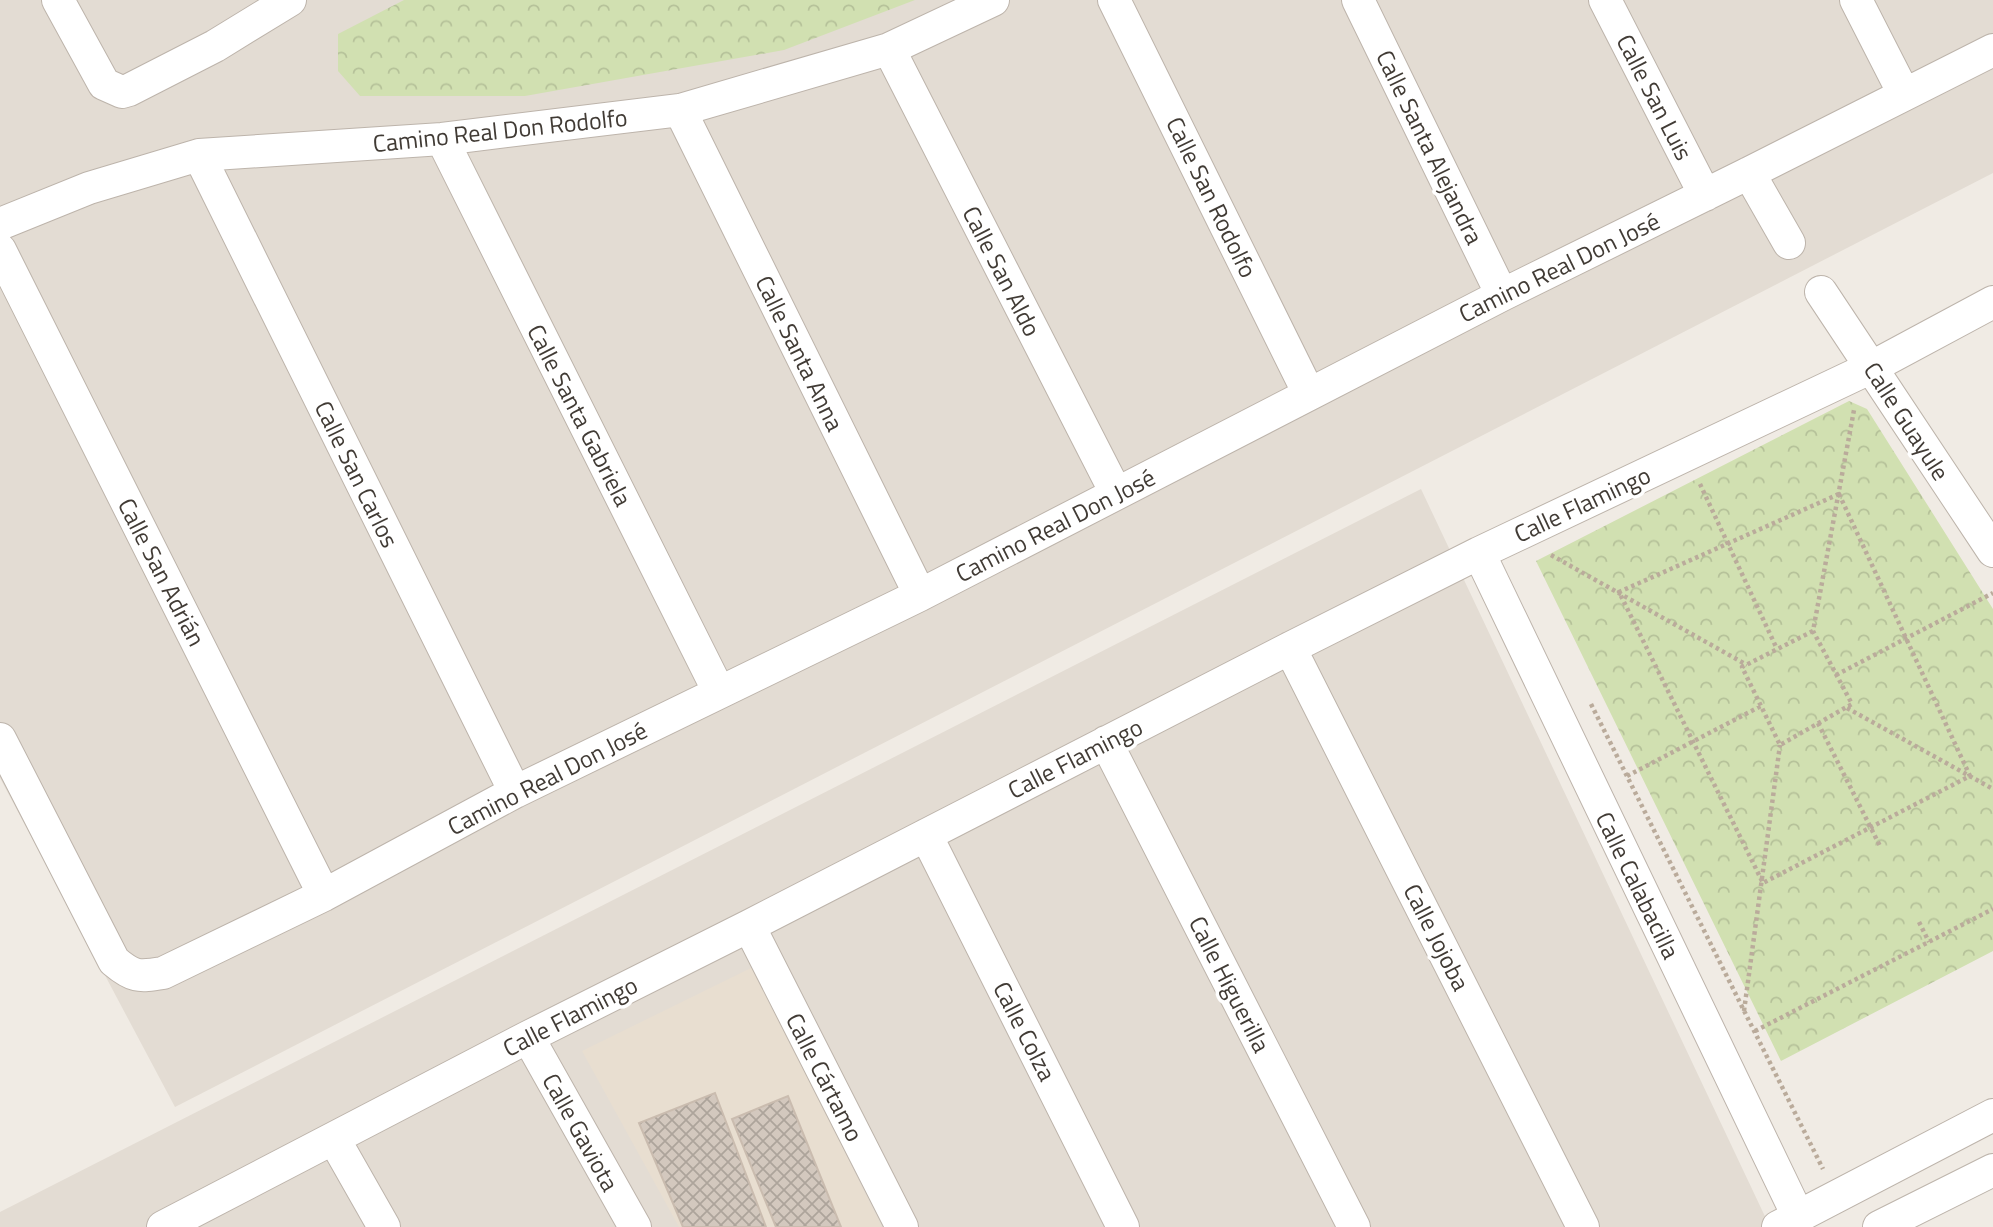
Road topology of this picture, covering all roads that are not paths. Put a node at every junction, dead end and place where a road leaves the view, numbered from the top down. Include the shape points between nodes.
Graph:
1 (58, 0) edge
2 (290, 0) edge
3 (993, 0) edge
4 (1114, 0) edge
5 (1358, 0) edge
6 (1605, 0) edge
7 (1856, 0) edge
8 (889, 50) junction
9 (1993, 50) edge
10 (1904, 94) junction
11 (680, 110) junction
12 (442, 139) junction
13 (199, 155) junction
14 (1749, 173) junction
15 (1705, 195) junction
16 (0, 224) edge
17 (1789, 243) dead end
18 (0, 250) edge
19 (1821, 292) dead end
20 (1502, 295) junction
21 (1993, 302) edge
22 (1872, 367) junction
23 (1309, 394) junction
24 (1116, 494) junction
25 (1993, 551) edge
26 (1479, 553) junction
27 (920, 595) junction
28 (1290, 648) junction
29 (719, 692) junction
30 (0, 739) edge
31 (1106, 742) junction
32 (515, 792) junction
33 (926, 835) junction
34 (324, 895) junction
35 (748, 926) junction
36 (528, 1037) junction
37 (1993, 1115) edge
38 (334, 1139) junction
39 (1993, 1170) edge
40 (1788, 1222) edge
41 (163, 1227) edge
42 (384, 1227) edge
43 (635, 1227) edge
44 (902, 1227) edge
45 (1123, 1227) edge
46 (1354, 1227) edge
47 (1583, 1227) edge
48 (1880, 1227) edge

1 - 2 street via 104,84 122,92 215,46
3 - 8 street, Camino Real Don Rodolfo
4 - 23 street, Calle San Rodolfo
5 - 20 street, Calle Santa Alejandra
6 - 15 street, Calle San Luis
7 - 10 street
8 - 11 street, Camino Real Don Rodolfo
8 - 24 street, Calle San Aldo
9 - 10 street, Camino Real Don José
10 - 14 street, Camino Real Don José
11 - 12 street, Camino Real Don Rodolfo
11 - 27 street, Calle Santa Anna
12 - 13 street, Camino Real Don Rodolfo
12 - 29 street, Calle Santa Gabriela
13 - 16 street, Camino Real Don Rodolfo via 89,188
13 - 32 street, Calle San Carlos
14 - 15 street, Camino Real Don José
14 - 17 street
15 - 20 street, Camino Real Don José
18 - 34 street, Calle San Adrián
19 - 22 street, Calle Guayule
20 - 23 street, Camino Real Don José
21 - 22 street, Calle Flamingo
22 - 25 street, Calle Guayule
22 - 26 street, Calle Flamingo
23 - 24 street, Camino Real Don José
24 - 27 street, Camino Real Don José
26 - 28 street, Calle Flamingo
26 - 40 street, Calle Calabacilla
27 - 29 street, Camino Real Don José
28 - 31 street, Calle Flamingo
28 - 47 street, Calle Jojoba
29 - 32 street, Camino Real Don José
30 - 34 street, Camino Real Don José via 114,961 129,974 163,973
31 - 33 street, Calle Flamingo
31 - 46 street, Calle Higuerilla
32 - 34 street, Camino Real Don José
33 - 35 street, Calle Flamingo
33 - 45 street, Calle Colza
35 - 36 street, Calle Flamingo
35 - 44 street, Calle Cártamo
36 - 38 street, Calle Flamingo
36 - 43 street, Calle Gaviota
37 - 40 street
38 - 41 street, Calle Flamingo
38 - 42 street
39 - 48 street

